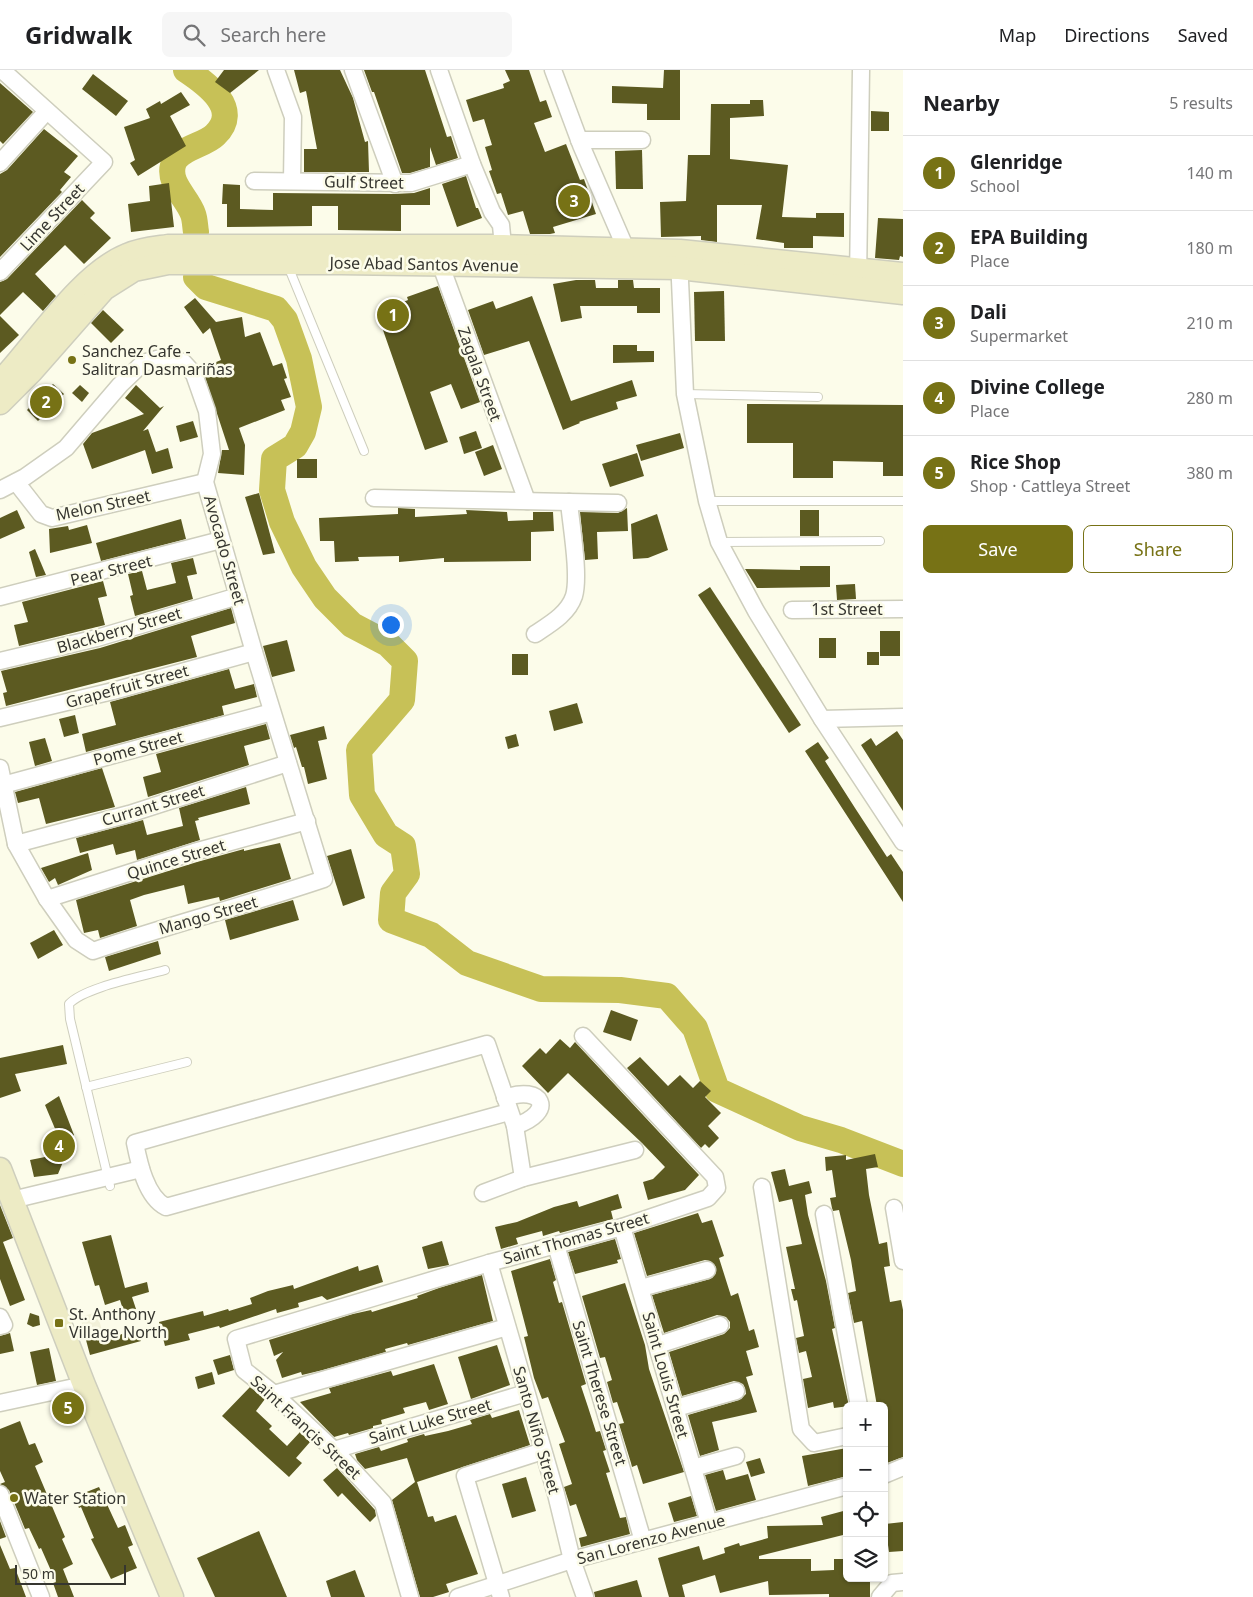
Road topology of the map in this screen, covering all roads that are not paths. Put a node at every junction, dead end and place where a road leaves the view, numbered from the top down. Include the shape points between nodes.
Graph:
1 (2, 70) edge
2 (353, 70) edge
3 (439, 70) edge
4 (553, 70) edge
5 (861, 70) edge
6 (275, 72) edge
7 (47, 112) junction
8 (579, 140) junction
9 (642, 140) dead end
10 (1, 160) edge
11 (472, 164) junction
12 (254, 181) dead end
13 (292, 181) junction
14 (395, 184) junction
15 (287, 253) junction
16 (168, 254) junction
17 (443, 255) junction
18 (500, 256) junction
19 (626, 258) junction
20 (679, 259) junction
21 (0, 272) edge
22 (903, 274) edge
23 (858, 279) junction
24 (903, 293) edge
25 (0, 382) edge
26 (685, 394) junction
27 (818, 397) dead end
28 (0, 403) edge
29 (364, 451) dead end
30 (16, 482) junction
31 (205, 482) junction
32 (0, 490) edge
33 (374, 498) dead end
34 (903, 500) edge
35 (527, 501) junction
36 (707, 501) junction
37 (569, 502) junction
38 (618, 503) dead end
39 (221, 540) junction
40 (880, 541) dead end
41 (719, 542) junction
42 (238, 596) junction
43 (0, 597) edge
44 (903, 609) edge
45 (792, 610) dead end
46 (535, 634) dead end
47 (254, 652) junction
48 (0, 661) edge
49 (272, 712) junction
50 (0, 718) edge
51 (902, 718) edge
52 (822, 719) junction
53 (288, 763) junction
54 (0, 768) edge
55 (3, 785) junction
56 (307, 821) junction
57 (903, 842) edge
58 (16, 844) junction
59 (324, 879) joint
60 (47, 899) junction
61 (165, 970) dead end
62 (583, 1036) dead end
63 (187, 1062) dead end
64 (86, 1087) junction
65 (509, 1112) junction
66 (635, 1150) dead end
67 (0, 1169) edge
68 (142, 1174) junction
69 (523, 1178) junction
70 (109, 1182) junction
71 (762, 1187) dead end
72 (483, 1193) dead end
73 (14, 1205) junction
74 (894, 1208) dead end
75 (824, 1214) dead end
76 (622, 1227) junction
77 (556, 1245) junction
78 (903, 1261) edge
79 (489, 1263) junction
80 (707, 1270) dead end
81 (641, 1288) junction
82 (720, 1324) dead end
83 (508, 1327) junction
84 (236, 1340) joint
85 (658, 1345) junction
86 (84, 1385) junction
87 (736, 1391) dead end
88 (526, 1393) junction
89 (274, 1394) junction
90 (858, 1402) edge
91 (0, 1403) edge
92 (676, 1408) junction
93 (843, 1437) edge
94 (334, 1450) junction
95 (543, 1451) junction
96 (736, 1456) dead end
97 (903, 1467) edge
98 (693, 1468) junction
99 (888, 1473) edge
100 (843, 1487) edge
101 (0, 1494) edge
102 (709, 1523) junction
103 (644, 1541) junction
104 (572, 1560) junction
105 (903, 1582) edge
106 (499, 1591) edge
107 (42, 1597) edge
108 (172, 1597) edge
109 (410, 1597) edge
110 (458, 1597) edge
111 (585, 1597) edge
112 (880, 1597) edge

1 - 7 street
2 - 14 street
3 - 11 street
4 - 8 street
5 - 23 street
6 - 13 street via 293,117
7 - 10 street
7 - 21 street, Lime Street via 104,162
8 - 9 street
8 - 19 street
11 - 14 street, Gulf Street via 411,183
11 - 18 street via 492,212 502,225
12 - 13 street, Gulf Street
13 - 14 street, Gulf Street
15 - 16 main road, Jose Abad Santos Avenue
15 - 17 main road, Jose Abad Santos Avenue
15 - 29 lane
16 - 25 main road, Jose Abad Santos Avenue via 127,255 96,274 80,288
16 - 28 main road, Jose Abad Santos Avenue via 104,289
17 - 18 main road, Jose Abad Santos Avenue
17 - 35 street, Zagala Street via 444,274
18 - 19 main road, Jose Abad Santos Avenue
19 - 20 main road, Jose Abad Santos Avenue
20 - 23 main road, Jose Abad Santos Avenue
20 - 26 street
22 - 23 main road, Jose Abad Santos Avenue
23 - 24 main road, Jose Abad Santos Avenue
26 - 27 lane
26 - 36 street
30 - 31 street, Melon Street via 41,514 52,518
30 - 31 street, Avocado Street via 66,448 143,363 164,357 183,362 194,374 207,411 212,454
30 - 32 street, Avocado Street
31 - 39 street, Avocado Street
33 - 35 street
34 - 36 lane
35 - 37 street
36 - 41 street
37 - 38 street
37 - 46 street via 576,582 574,597 559,618
39 - 42 street, Avocado Street
39 - 43 street, Pear Street
40 - 41 lane
41 - 52 street via 756,611
42 - 47 street, Avocado Street
42 - 48 street, Blackberry Street via 97,638
44 - 45 street, 1st Street
47 - 49 street, Avocado Street
47 - 50 street, Grapefruit Street
49 - 53 street, Avocado Street
49 - 55 street, Pome Street
51 - 52 street
52 - 57 street
53 - 56 street, Avocado Street
53 - 58 street, Currant Street via 128,814
54 - 55 street
55 - 58 street
56 - 59 street, Avocado Street
56 - 60 street, Quince Street via 194,852
58 - 60 street
59 - 60 street, Mango Street via 93,951 76,940
61 - 64 lane via 76,997 69,1004
62 - 76 street, Saint Thomas Street via 715,1177 717,1188 708,1198
63 - 64 lane
64 - 70 lane
65 - 68 street via 166,1207 159,1202
65 - 68 street via 487,1044 135,1143
65 - 69 street
66 - 69 street
67 - 73 main road
68 - 70 street
69 - 72 street
70 - 73 street
71 - 93 street via 801,1428 814,1443
73 - 86 main road
74 - 78 street
75 - 90 street
76 - 77 street, Saint Thomas Street
76 - 81 street, Saint Louis Street
77 - 79 street, Saint Thomas Street
77 - 103 street, Saint Therese Street
79 - 83 street, Santo Niño Street
79 - 84 street, Saint Thomas Street
80 - 81 street
81 - 85 street, Saint Louis Street
82 - 85 street
83 - 88 street, Santo Niño Street
83 - 89 street
84 - 89 street, Saint Francis Street via 244,1370
85 - 92 street, Saint Louis Street
86 - 91 street
86 - 108 main road
87 - 92 street
88 - 94 street, Saint Luke Street
88 - 95 street, Santo Niño Street
89 - 94 street, Saint Francis Street
92 - 98 street, Saint Louis Street
94 - 109 street, Saint Francis Street via 383,1503
95 - 104 street, Santo Niño Street
95 - 106 street via 465,1476
96 - 98 street
97 - 99 street
98 - 102 street, Saint Louis Street
100 - 102 street, San Lorenzo Avenue
101 - 107 street
102 - 103 street, San Lorenzo Avenue
103 - 104 street, San Lorenzo Avenue
104 - 106 street, San Lorenzo Avenue
104 - 111 street, Santo Niño Street
105 - 112 street via 892,1583
106 - 110 street, San Lorenzo Avenue

